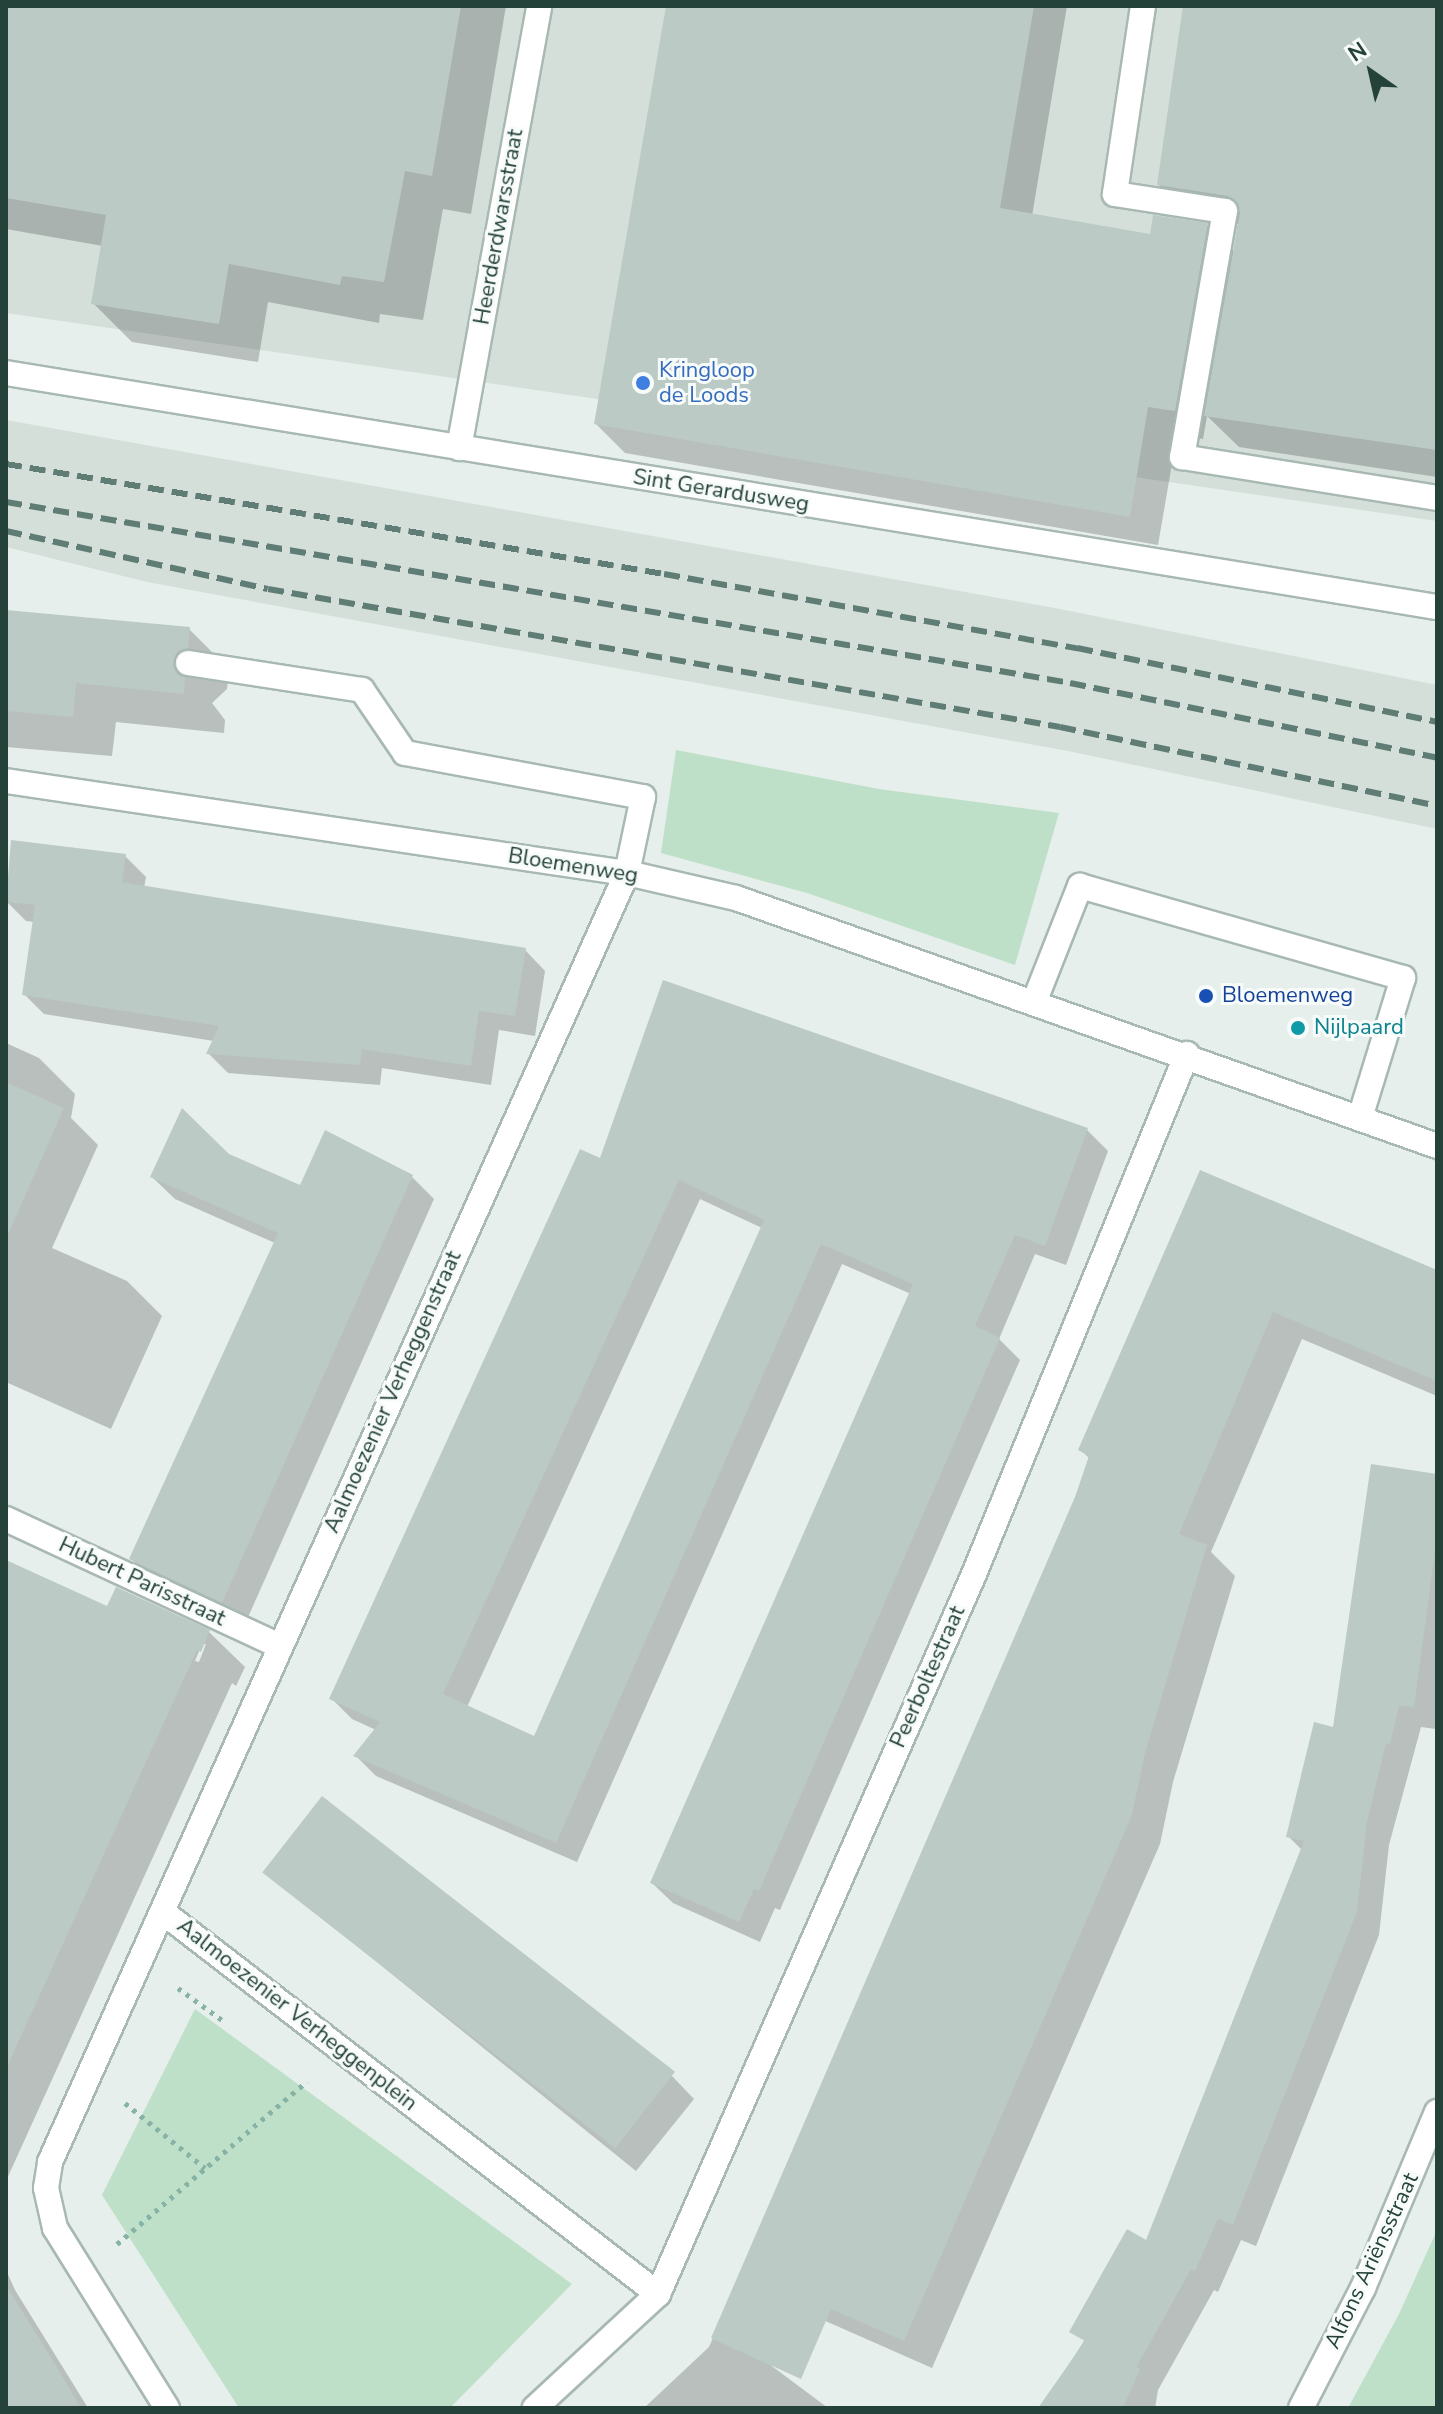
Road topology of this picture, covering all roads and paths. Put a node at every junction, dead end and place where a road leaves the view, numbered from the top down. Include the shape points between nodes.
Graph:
1 (539, 6) edge
2 (1143, 6) edge
3 (6, 373) edge
4 (459, 448) junction
5 (1437, 498) edge
6 (1437, 607) edge
7 (188, 663) dead end
8 (6, 781) edge
9 (627, 873) junction
10 (1035, 1000) junction
11 (1187, 1054) junction
12 (1360, 1118) junction
13 (1437, 1146) edge
14 (6, 1519) edge
15 (278, 1645) junction
16 (164, 1913) junction
17 (140, 1962) junction
18 (230, 2025) dead end
19 (295, 2071) dead end
20 (91, 2075) junction
21 (1437, 2112) edge
22 (205, 2168) junction
23 (83, 2273) junction
24 (658, 2294) junction
25 (167, 2408) edge
26 (535, 2408) edge
27 (1301, 2408) edge

1 - 4 street, Heerderdwarsstraat
2 - 5 street via 1115,194 1225,211 1182,457
3 - 4 street, Sint Gerardusweg
4 - 6 street, Sint Gerardusweg
7 - 9 street, Aalmoezenier Verheggenstraat via 362,690 405,753 643,797
8 - 9 street, Bloemenweg
9 - 10 street, Bloemenweg via 736,898
9 - 15 street, Aalmoezenier Verheggenstraat
10 - 11 street, Bloemenweg
10 - 12 street via 1080,886 1403,978
11 - 12 street, Bloemenweg
11 - 24 street, Peerboltestraat via 974,1574
12 - 13 street, Bloemenweg
14 - 15 street, Hubert Parisstraat
15 - 16 street, Aalmoezenier Verheggenstraat
16 - 17 street, Aalmoezenier Verheggenplein
16 - 24 street, Aalmoezenier Verheggenplein
17 - 18 path
17 - 20 street, Aalmoezenier Verheggenplein
19 - 22 path via 308,2080
20 - 22 path
20 - 23 street, Aalmoezenier Verheggenplein via 50,2162 46,2188 55,2228
21 - 27 street, Alfons Ariënsstraat via 1363,2288
22 - 23 path
23 - 25 street, Aalmoezenier Verheggenplein
24 - 26 street

